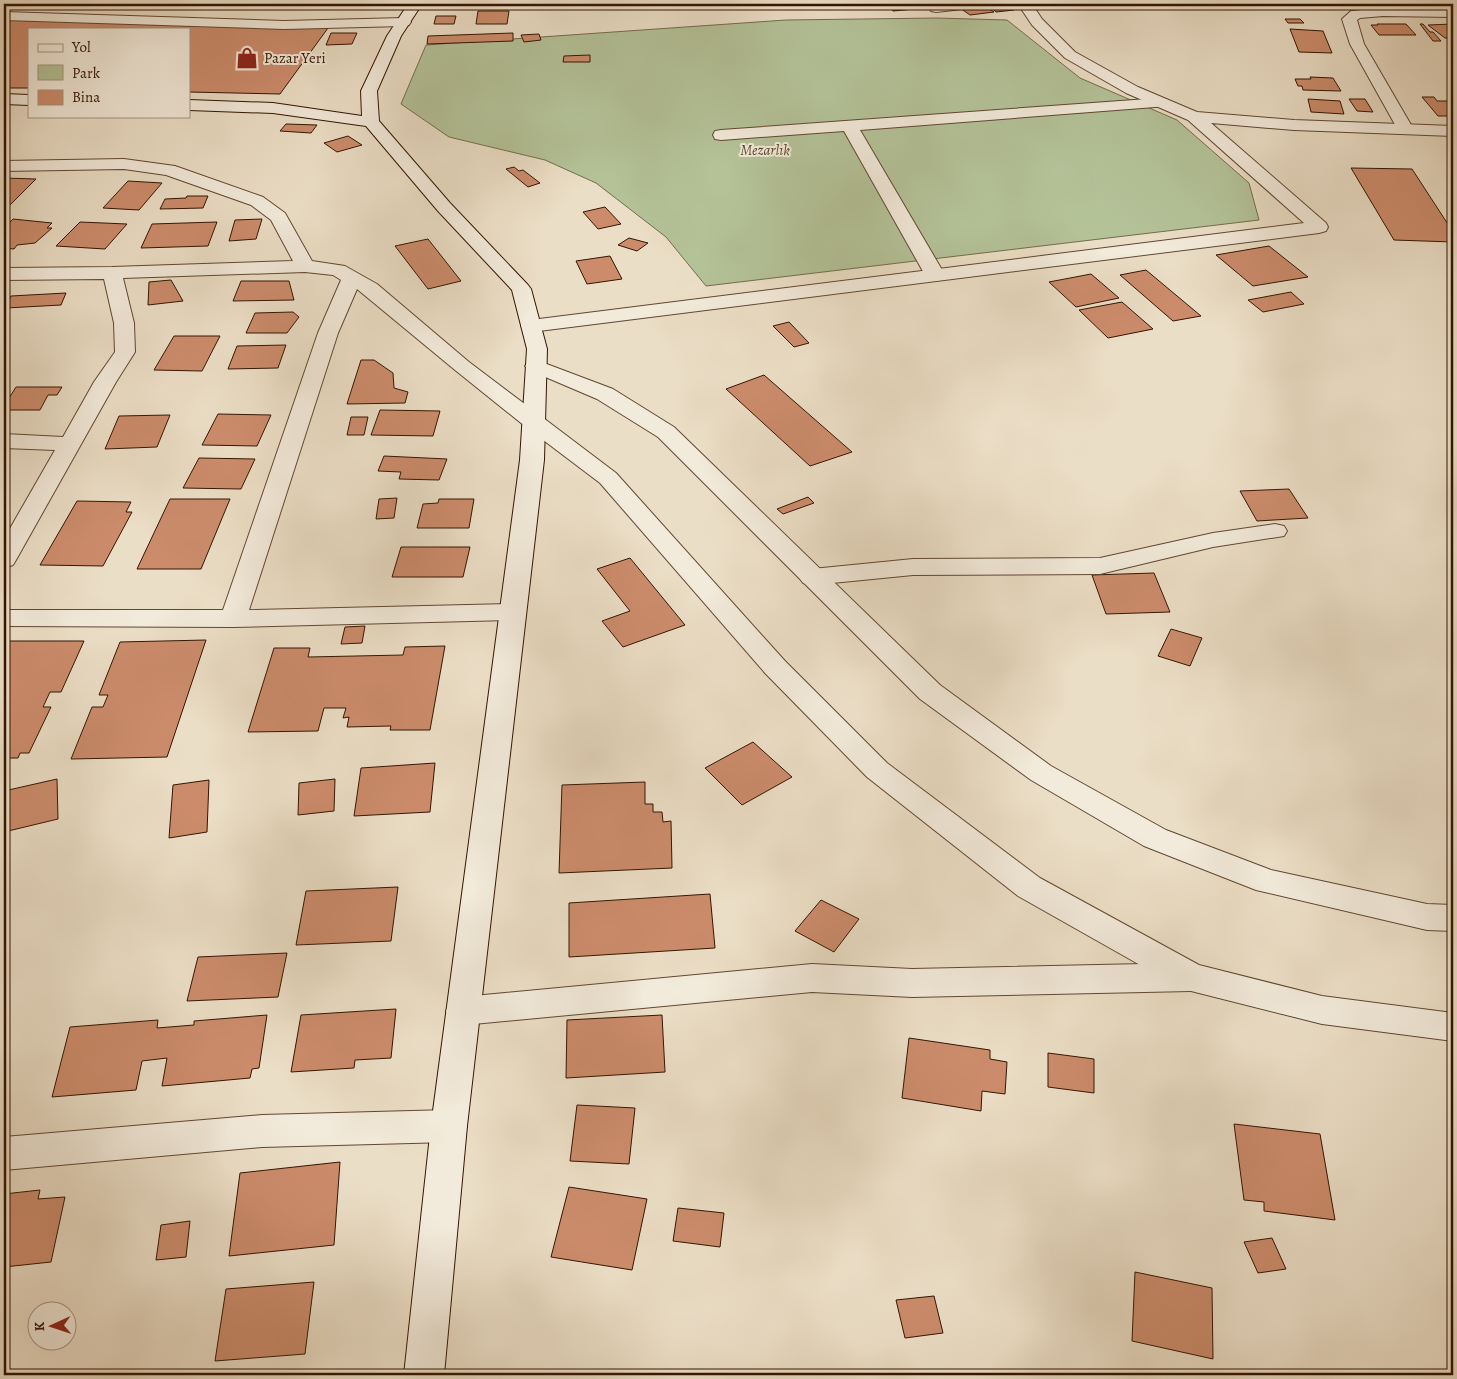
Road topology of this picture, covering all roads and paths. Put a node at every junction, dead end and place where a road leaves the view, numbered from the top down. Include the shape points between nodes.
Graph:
1 (80, 4) edge
2 (971, 4) edge
3 (1024, 4) edge
4 (936, 8) dead end
5 (409, 13) edge
6 (1453, 13) edge
7 (4, 16) edge
8 (68, 17) junction
9 (4, 99) edge
10 (28, 100) edge
11 (1162, 103) junction
12 (190, 105) edge
13 (1194, 116) junction
14 (371, 122) junction
15 (850, 127) junction
16 (1406, 130) junction
17 (1453, 132) edge
18 (721, 135) dead end
19 (4, 166) edge
20 (304, 266) junction
21 (112, 273) junction
22 (4, 274) edge
23 (934, 275) junction
24 (352, 278) junction
25 (530, 326) junction
26 (536, 366) junction
27 (534, 422) junction
28 (4, 440) edge
29 (70, 444) junction
30 (1275, 531) dead end
31 (4, 560) edge
32 (812, 578) junction
33 (513, 612) junction
34 (4, 618) edge
35 (233, 619) junction
36 (1453, 918) edge
37 (1191, 977) junction
38 (463, 1010) junction
39 (1453, 1027) edge
40 (449, 1126) junction
41 (4, 1154) edge
42 (424, 1375) edge

1 - 8 street
2 - 4 street
3 - 11 street via 1070,55
5 - 8 street via 284,25
5 - 14 street via 394,36 369,91
6 - 16 street via 1383,12 1356,14 1349,19 1357,44
7 - 8 street
9 - 10 street
11 - 13 street
11 - 15 street
12 - 14 street via 273,108
13 - 16 street
13 - 23 street via 1320,227
14 - 25 street via 521,289
15 - 18 street
15 - 23 street
16 - 17 street
19 - 20 street via 124,164 169,170 257,200 279,217
20 - 21 street
20 - 24 street via 338,270
21 - 22 street
21 - 29 street via 124,323 125,352
23 - 25 street
24 - 27 street via 370,288
24 - 35 street via 328,333
25 - 26 street via 536,348
26 - 27 street
26 - 32 street via 605,394 666,432
27 - 33 street
27 - 37 street via 608,478 775,667 877,770 1029,887
28 - 29 street
29 - 31 street
30 - 32 street via 1213,540 1100,566 913,567
32 - 36 street via 930,692 1041,773 1155,838 1267,881 1427,917
33 - 35 street
33 - 38 street
34 - 35 street
37 - 38 street via 912,982 812,978
37 - 39 street via 1322,1010
38 - 40 street
40 - 41 street via 262,1131
40 - 42 street

